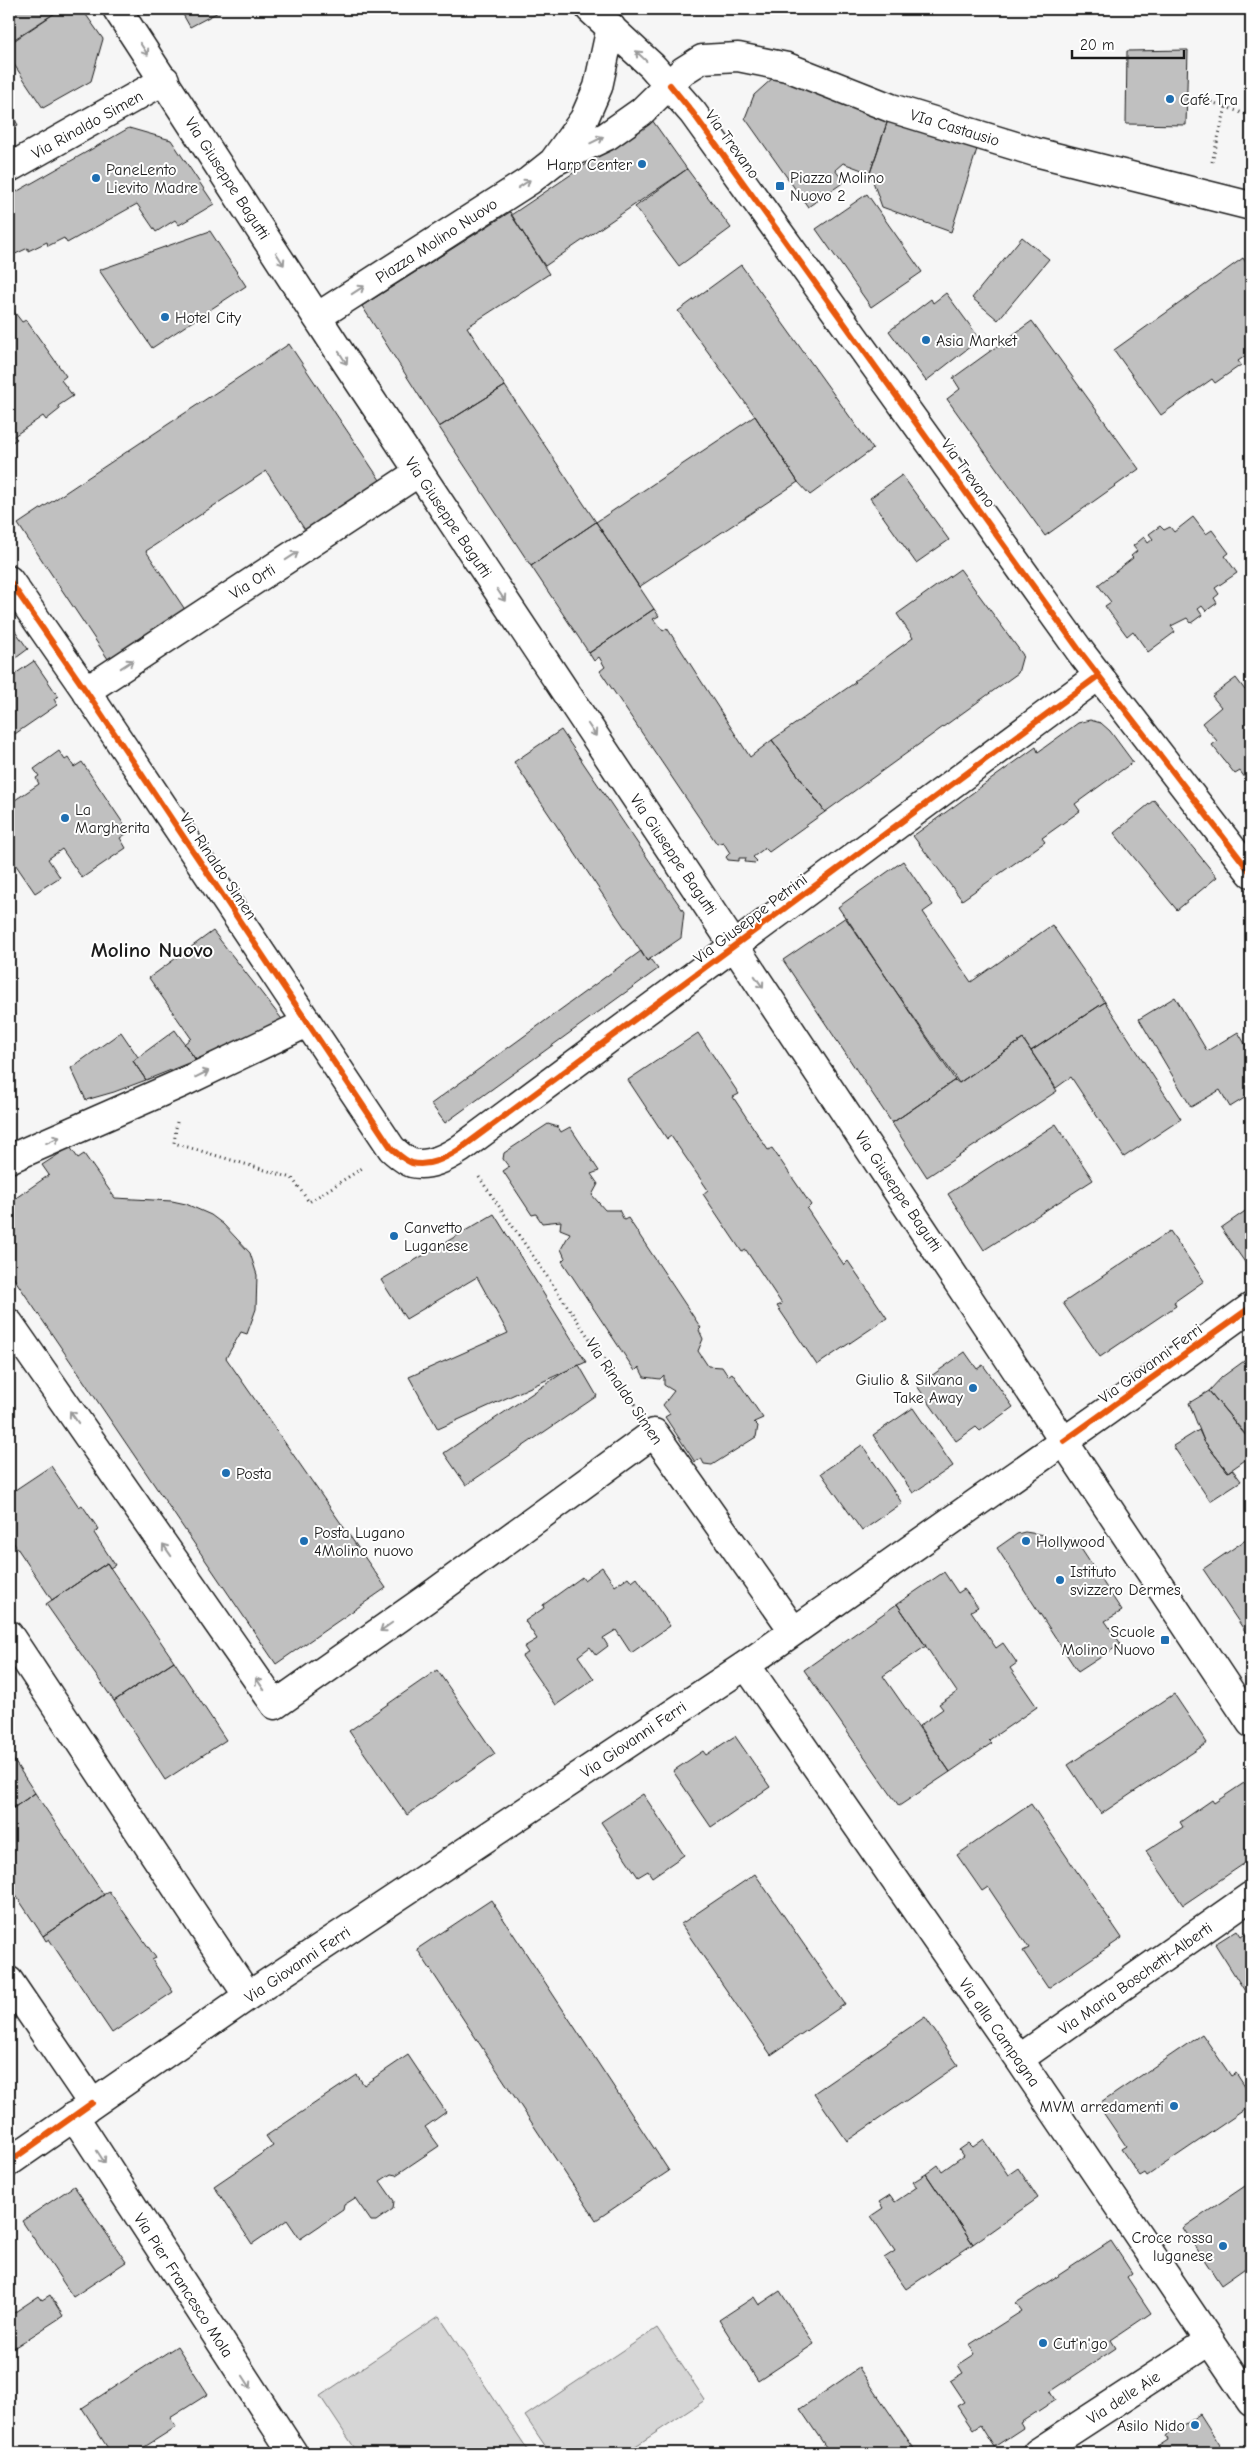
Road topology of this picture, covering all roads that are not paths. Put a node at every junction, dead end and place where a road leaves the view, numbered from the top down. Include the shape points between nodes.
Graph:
1 (116, 9) edge
2 (590, 9) edge
3 (611, 28) junction
4 (165, 80) junction
5 (670, 85) junction
6 (553, 162) junction
7 (9, 168) edge
8 (1251, 206) edge
9 (317, 317) junction
10 (419, 472) junction
11 (10, 585) edge
12 (1098, 676) junction
13 (86, 691) junction
14 (1251, 873) edge
15 (735, 946) junction
16 (307, 1024) junction
17 (401, 1156) joint
18 (9, 1159) edge
19 (1251, 1307) edge
20 (9, 1323) edge
21 (1064, 1441) junction
22 (793, 1630) junction
23 (9, 1635) edge
24 (746, 1665) junction
25 (1251, 1721) edge
26 (1251, 1896) edge
27 (9, 1981) edge
28 (248, 1996) junction
29 (1019, 2059) junction
30 (83, 2110) junction
31 (9, 2162) edge
32 (1209, 2341) junction
33 (1251, 2402) edge
34 (293, 2453) edge
35 (1037, 2453) edge

1 -> 4 street, Via Giuseppe Bagutti
2 - 3 street, Via Trevano
5 -> 3 street, Via Trevano
3 - 6 street, Piazza Molino Nuovo via 598,87 584,119
4 - 7 street, Via Rinaldo Simen
4 -> 9 street, Via Giuseppe Bagutti
6 -> 5 street, Piazza Molino Nuovo via 607,136 641,112
5 - 8 street, VIa Castausio via 683,71 702,59 738,57 787,68 891,108 1026,149
5 - 12 street, Via Trevano via 694,113
9 -> 6 street, Piazza Molino Nuovo via 529,181
9 -> 10 street, Via Giuseppe Bagutti
13 -> 10 street, Via Orti
10 -> 15 street, Via Giuseppe Bagutti
11 - 13 street, Via Rinaldo Simen
12 - 14 street, Via Trevano
12 - 15 street, Via Giuseppe Petrini
13 - 16 street, Via Rinaldo Simen
15 - 17 street, Via Giuseppe Petrini via 460,1149 431,1163
15 -> 21 street, Via Giuseppe Bagutti
16 - 17 street, Via Rinaldo Simen
18 -> 16 street
19 - 21 street, Via Giovanni Ferri
22 -> 20 street, Via Rinaldo Simen via 654,1433 275,1705
21 - 22 street, Via Giovanni Ferri
21 - 25 street, Via Giuseppe Bagutti
22 - 24 street, Via Giovanni Ferri
23 - 28 street
24 - 28 street, Via Giovanni Ferri
24 - 29 street, Via alla Campagna
26 - 29 street, Via Maria Boschetti-Alberti
27 - 30 street, Via Pier Francesco Mola
28 - 30 street, Via Giovanni Ferri
29 - 32 street, Via alla Campagna
30 - 31 street, Via Giovanni Ferri
30 -> 34 street, Via Pier Francesco Mola
32 - 33 street, Via alla Campagna
32 - 35 street, Via delle Aie

